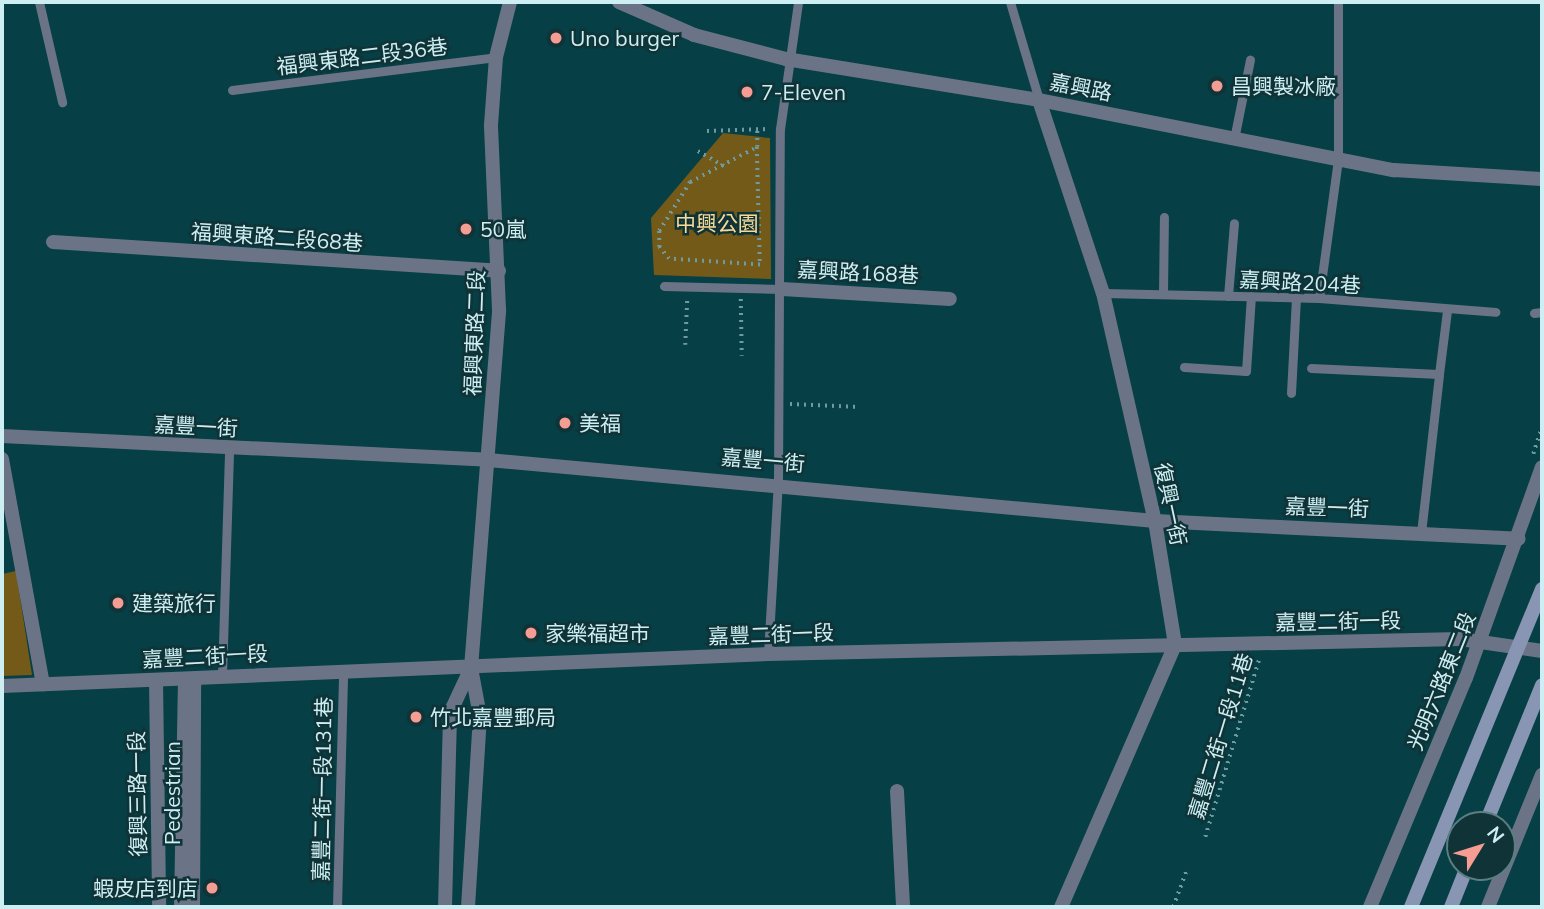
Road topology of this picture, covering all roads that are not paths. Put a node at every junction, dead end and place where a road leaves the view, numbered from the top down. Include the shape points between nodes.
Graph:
1 (39, 2) edge
2 (510, 2) edge
3 (798, 2) edge
4 (1010, 2) edge
5 (1338, 2) edge
6 (623, 3) edge
7 (496, 57) junction
8 (786, 60) junction
9 (1250, 60) dead end
10 (232, 89) dead end
11 (1039, 100) junction
12 (62, 102) dead end
13 (1234, 139) junction
14 (1338, 160) junction
15 (1542, 179) edge
16 (1164, 217) dead end
17 (1234, 223) dead end
18 (53, 242) dead end
19 (499, 271) junction
20 (664, 286) dead end
21 (782, 289) junction
22 (1103, 293) junction
23 (1163, 294) junction
24 (1228, 296) junction
25 (1251, 296) junction
26 (1296, 298) junction
27 (1319, 298) junction
28 (950, 299) dead end
29 (1447, 311) junction
30 (1495, 312) dead end
31 (1184, 367) dead end
32 (1311, 368) dead end
33 (1439, 374) junction
34 (1291, 393) dead end
35 (2, 436) edge
36 (229, 448) junction
37 (2, 459) edge
38 (488, 460) junction
39 (1542, 467) edge
40 (778, 482) junction
41 (1155, 521) junction
42 (1421, 533) junction
43 (1519, 539) junction
44 (1542, 589) edge
45 (1480, 643) junction
46 (1175, 645) junction
47 (1517, 648) junction
48 (1542, 651) edge
49 (768, 654) junction
50 (471, 668) junction
51 (342, 671) junction
52 (222, 676) junction
53 (156, 680) junction
54 (189, 680) junction
55 (43, 684) junction
56 (1542, 685) edge
57 (2, 686) edge
58 (1542, 775) edge
59 (897, 791) dead end
60 (1491, 811) edge
61 (1462, 881) edge
62 (159, 907) edge
63 (181, 907) edge
64 (193, 907) edge
65 (337, 907) edge
66 (445, 907) edge
67 (468, 907) edge
68 (903, 907) edge
69 (1061, 907) edge
70 (1370, 907) edge
71 (1412, 907) edge
72 (1451, 907) edge
73 (1488, 907) edge

1 - 12 lane
2 - 7 street, 福興東路二段
3 - 8 lane, 嘉興路168巷
4 - 11 lane
5 - 14 lane
6 - 8 street, 嘉興路 via 694,35
7 - 10 lane, 福興東路二段36巷
7 - 19 street, 福興東路二段 via 491,125
8 - 11 street, 嘉興路
8 - 21 lane, 嘉興路168巷 via 780,129
9 - 13 lane
11 - 13 street, 嘉興路
11 - 22 street, 復興一街
13 - 14 street, 嘉興路
14 - 15 street, 嘉興路 via 1394,170
14 - 27 lane
16 - 23 lane
17 - 24 lane
18 - 19 street, 福興東路二段68巷
19 - 38 street, 福興東路二段
20 - 21 lane
21 - 28 street, 嘉興路168巷
21 - 40 lane
22 - 23 lane, 嘉興路204巷
22 - 41 street, 復興一街
23 - 24 lane, 嘉興路204巷
24 - 25 lane, 嘉興路204巷
25 - 26 lane, 嘉興路204巷
25 - 31 lane via 1246,371
26 - 27 lane, 嘉興路204巷
26 - 34 lane
27 - 29 lane, 嘉興路204巷
29 - 30 lane, 嘉興路204巷
29 - 33 lane
32 - 33 lane
33 - 42 lane
35 - 36 street, 嘉豐一街
36 - 38 street, 嘉豐一街
36 - 52 lane
37 - 55 street
38 - 40 street, 嘉豐一街
38 - 50 street, 福興東路二段
39 - 43 street, 光明六路東二段
40 - 41 street, 嘉豐一街
40 - 49 lane
41 - 42 street, 嘉豐一街
41 - 46 street, 復興一街
42 - 43 street, 嘉豐一街
43 - 45 street, 光明六路東二段
44 - 47 main road
45 - 46 street, 嘉豐二街一段
45 - 47 street, 嘉豐二街一段
45 - 70 street, 光明六路東二段
46 - 49 street, 嘉豐二街一段
46 - 69 street
47 - 48 street, 嘉豐二街一段
47 - 71 main road
49 - 50 street, 嘉豐二街一段
50 - 51 street, 嘉豐二街一段
50 - 66 street, 福興東路二段 via 450,713
50 - 67 street, 福興東路二段 via 480,716
51 - 52 street, 嘉豐二街一段
51 - 65 lane, 嘉豐二街一段131巷
52 - 54 street, 嘉豐二街一段
53 - 54 street, 嘉豐二街一段
53 - 55 street, 嘉豐二街一段
53 - 62 street, 復興三路一段
54 - 63 street, 復興三路一段
54 - 64 street, Pedestrian
55 - 57 street, 嘉豐二街一段
56 - 60 main road
58 - 73 street
59 - 68 street
61 - 72 main road

